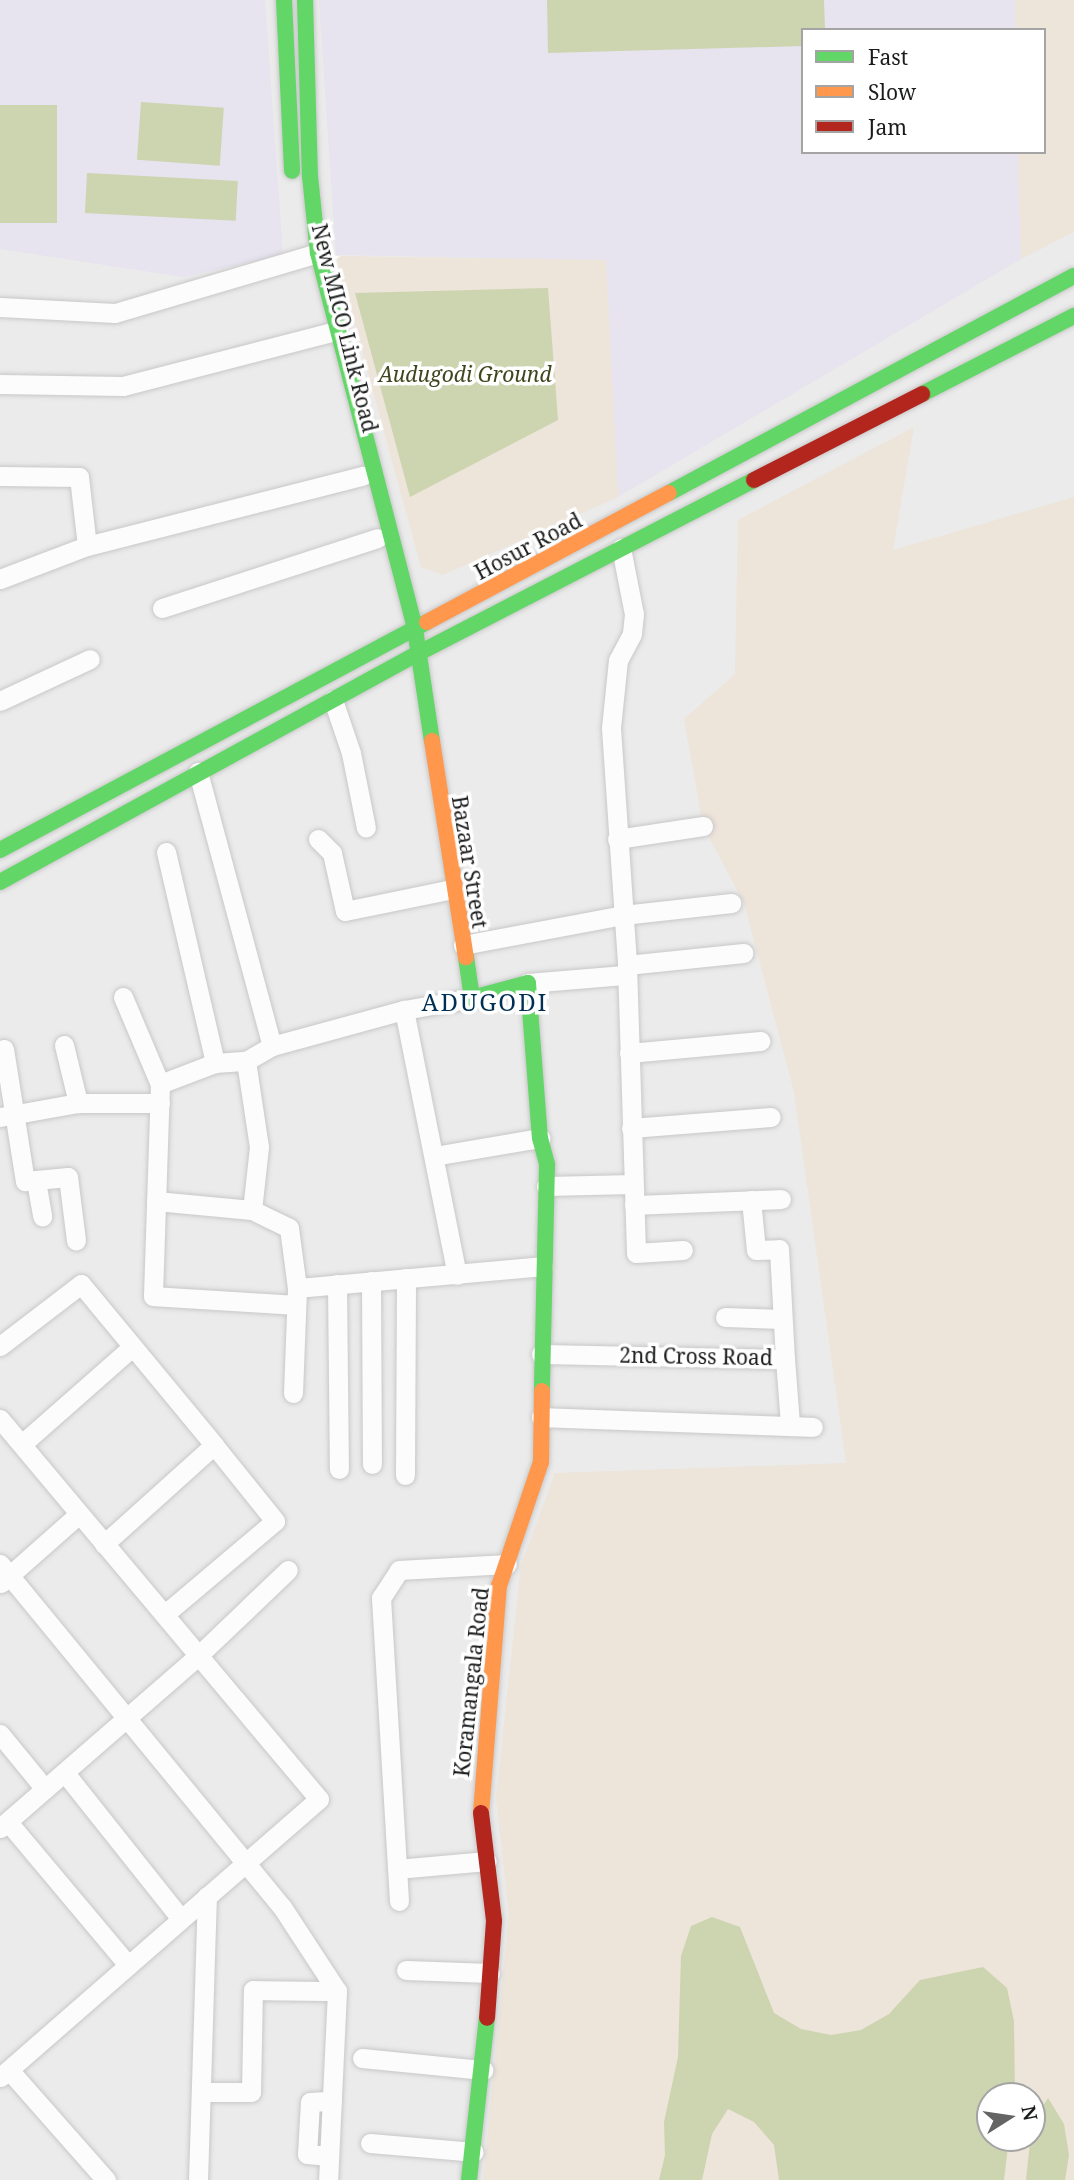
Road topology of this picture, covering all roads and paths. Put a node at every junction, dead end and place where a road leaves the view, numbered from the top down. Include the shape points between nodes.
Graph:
1 (284, 0) edge
2 (305, 0) edge
3 (293, 184) dead end
4 (298, 235) dead end
5 (309, 255) junction
6 (1074, 276) edge
7 (0, 307) edge
8 (1074, 316) edge
9 (332, 332) junction
10 (0, 384) edge
11 (0, 476) edge
12 (362, 477) junction
13 (377, 538) junction
14 (87, 546) junction
15 (621, 548) junction
16 (0, 579) edge
17 (162, 608) dead end
18 (408, 633) junction
19 (411, 658) junction
20 (90, 659) dead end
21 (333, 700) junction
22 (0, 701) edge
23 (198, 772) junction
24 (0, 826) edge
25 (703, 826) dead end
26 (366, 828) dead end
27 (318, 839) dead end
28 (617, 839) junction
29 (5, 847) edge
30 (166, 852) dead end
31 (0, 881) edge
32 (453, 889) junction
33 (731, 903) dead end
34 (623, 915) junction
35 (463, 945) junction
36 (743, 953) dead end
37 (625, 970) junction
38 (528, 983) junction
39 (123, 997) dead end
40 (472, 998) junction
41 (404, 1010) junction
42 (760, 1041) dead end
43 (64, 1045) dead end
44 (272, 1046) junction
45 (4, 1049) dead end
46 (629, 1053) junction
47 (246, 1061) junction
48 (215, 1063) junction
49 (160, 1094) junction
50 (78, 1103) junction
51 (8, 1116) edge
52 (771, 1117) dead end
53 (631, 1128) junction
54 (540, 1138) junction
55 (434, 1156) junction
56 (36, 1181) junction
57 (633, 1184) junction
58 (546, 1186) junction
59 (781, 1199) dead end
60 (751, 1200) junction
61 (156, 1201) junction
62 (634, 1205) junction
63 (253, 1210) junction
64 (43, 1216) dead end
65 (76, 1240) dead end
66 (683, 1250) dead end
67 (543, 1266) junction
68 (457, 1275) junction
69 (406, 1278) junction
70 (371, 1280) junction
71 (337, 1284) junction
72 (297, 1296) junction
73 (725, 1317) dead end
74 (782, 1320) junction
75 (0, 1346) edge
76 (132, 1346) junction
77 (541, 1354) junction
78 (785, 1359) junction
79 (293, 1393) dead end
80 (541, 1417) junction
81 (0, 1419) edge
82 (790, 1424) junction
83 (813, 1427) dead end
84 (22, 1444) junction
85 (214, 1445) junction
86 (372, 1464) dead end
87 (339, 1468) dead end
88 (405, 1475) dead end
89 (79, 1514) junction
90 (104, 1544) junction
91 (507, 1564) junction
92 (288, 1570) dead end
93 (3, 1574) edge
94 (165, 1614) junction
95 (201, 1653) junction
96 (127, 1718) junction
97 (0, 1734) edge
98 (65, 1773) junction
99 (46, 1789) junction
100 (4, 1825) edge
101 (487, 1861) junction
102 (246, 1862) junction
103 (397, 1869) junction
104 (207, 1896) junction
105 (399, 1901) dead end
106 (181, 1919) junction
107 (128, 1965) junction
108 (406, 1970) dead end
109 (490, 1973) junction
110 (337, 1991) junction
111 (362, 2059) dead end
112 (484, 2070) junction
113 (4, 2073) edge
114 (201, 2092) junction
115 (370, 2144) dead end
116 (474, 2152) junction
117 (106, 2180) edge
118 (198, 2180) edge
119 (328, 2180) edge
120 (469, 2180) edge

1 - 3 street
2 - 5 street, New MICO Link Road
4 - 5 street, New MICO Link Road
5 - 7 street via 115,313
5 - 9 street, New MICO Link Road
6 - 18 street, Hosur Road
8 - 15 street
9 - 10 street via 122,386
9 - 12 street, New MICO Link Road
9 - 18 street, New MICO Link Road
11 - 14 street via 79,477
12 - 13 street, New MICO Link Road
12 - 14 street
13 - 17 street
13 - 18 street, New MICO Link Road
14 - 16 street
15 - 19 street
15 - 28 street via 634,614 632,634 618,660 611,728
18 - 19 street, New MICO Link Road
18 - 29 street, Hosur Road
19 - 21 street
19 - 32 street, Bazaar Street
20 - 22 street
21 - 23 street
21 - 26 street via 351,753
23 - 31 street
23 - 44 street via 225,858
24 - 29 street
25 - 28 street
27 - 32 street via 332,853 345,911
28 - 34 street
30 - 48 street
32 - 35 street, Bazaar Street
33 - 34 street
34 - 35 street
34 - 37 street
35 - 40 street, Bazaar Street
36 - 37 street
37 - 38 street
37 - 46 street
38 - 40 street
38 - 54 street, Koramangala Road
39 - 49 street
40 - 41 street
41 - 44 street
41 - 55 street
42 - 46 street
43 - 50 street
44 - 47 street
45 - 51 street
46 - 53 street
47 - 48 street
47 - 63 street via 259,1147
48 - 49 street
49 - 50 street
49 - 61 street
50 - 51 street
51 - 56 street via 25,1181
52 - 53 street
53 - 57 street
54 - 55 street
54 - 58 street, Koramangala Road
55 - 68 street
56 - 64 street
56 - 65 street via 68,1177
57 - 58 street
57 - 62 street
58 - 67 street, Koramangala Road
59 - 60 street
60 - 62 street
60 - 74 street via 756,1250 779,1249
61 - 63 street
61 - 72 street via 153,1296
62 - 66 street via 636,1253
63 - 72 street via 289,1228
67 - 68 street
67 - 77 street, Koramangala Road
68 - 69 street
69 - 70 street
69 - 88 street
70 - 71 street
70 - 86 street
71 - 72 street
71 - 87 street
72 - 79 street
73 - 74 street
74 - 78 street
75 - 76 street via 80,1284
76 - 84 street
76 - 85 street
77 - 78 street, 2nd Cross Road
77 - 80 street, Koramangala Road
78 - 82 street, 2nd Cross Road
80 - 82 street
80 - 91 street, Koramangala Road via 541,1462
81 - 84 street
82 - 83 street
84 - 89 street
85 - 90 street
85 - 94 street via 275,1521
89 - 90 street
89 - 93 street
90 - 94 street
91 - 101 street, Koramangala Road via 499,1586 480,1804
91 - 103 street via 399,1570 381,1598
92 - 95 street
93 - 96 street
94 - 95 street
95 - 96 street
95 - 102 street via 319,1799
96 - 98 street
96 - 102 street
97 - 99 street
98 - 99 street
98 - 106 street
99 - 100 street
100 - 107 street
101 - 103 street
101 - 109 street, Koramangala Road via 494,1921
102 - 104 street
102 - 110 street
103 - 105 street
104 - 106 street
104 - 114 street
106 - 107 street
107 - 113 street
108 - 109 street
109 - 112 street, Koramangala Road
110 - 114 street via 253,1990 251,2092
110 - 119 street
111 - 112 street
112 - 116 street, Koramangala Road
113 - 117 street
114 - 118 street
115 - 116 street
116 - 120 street, Koramangala Road

